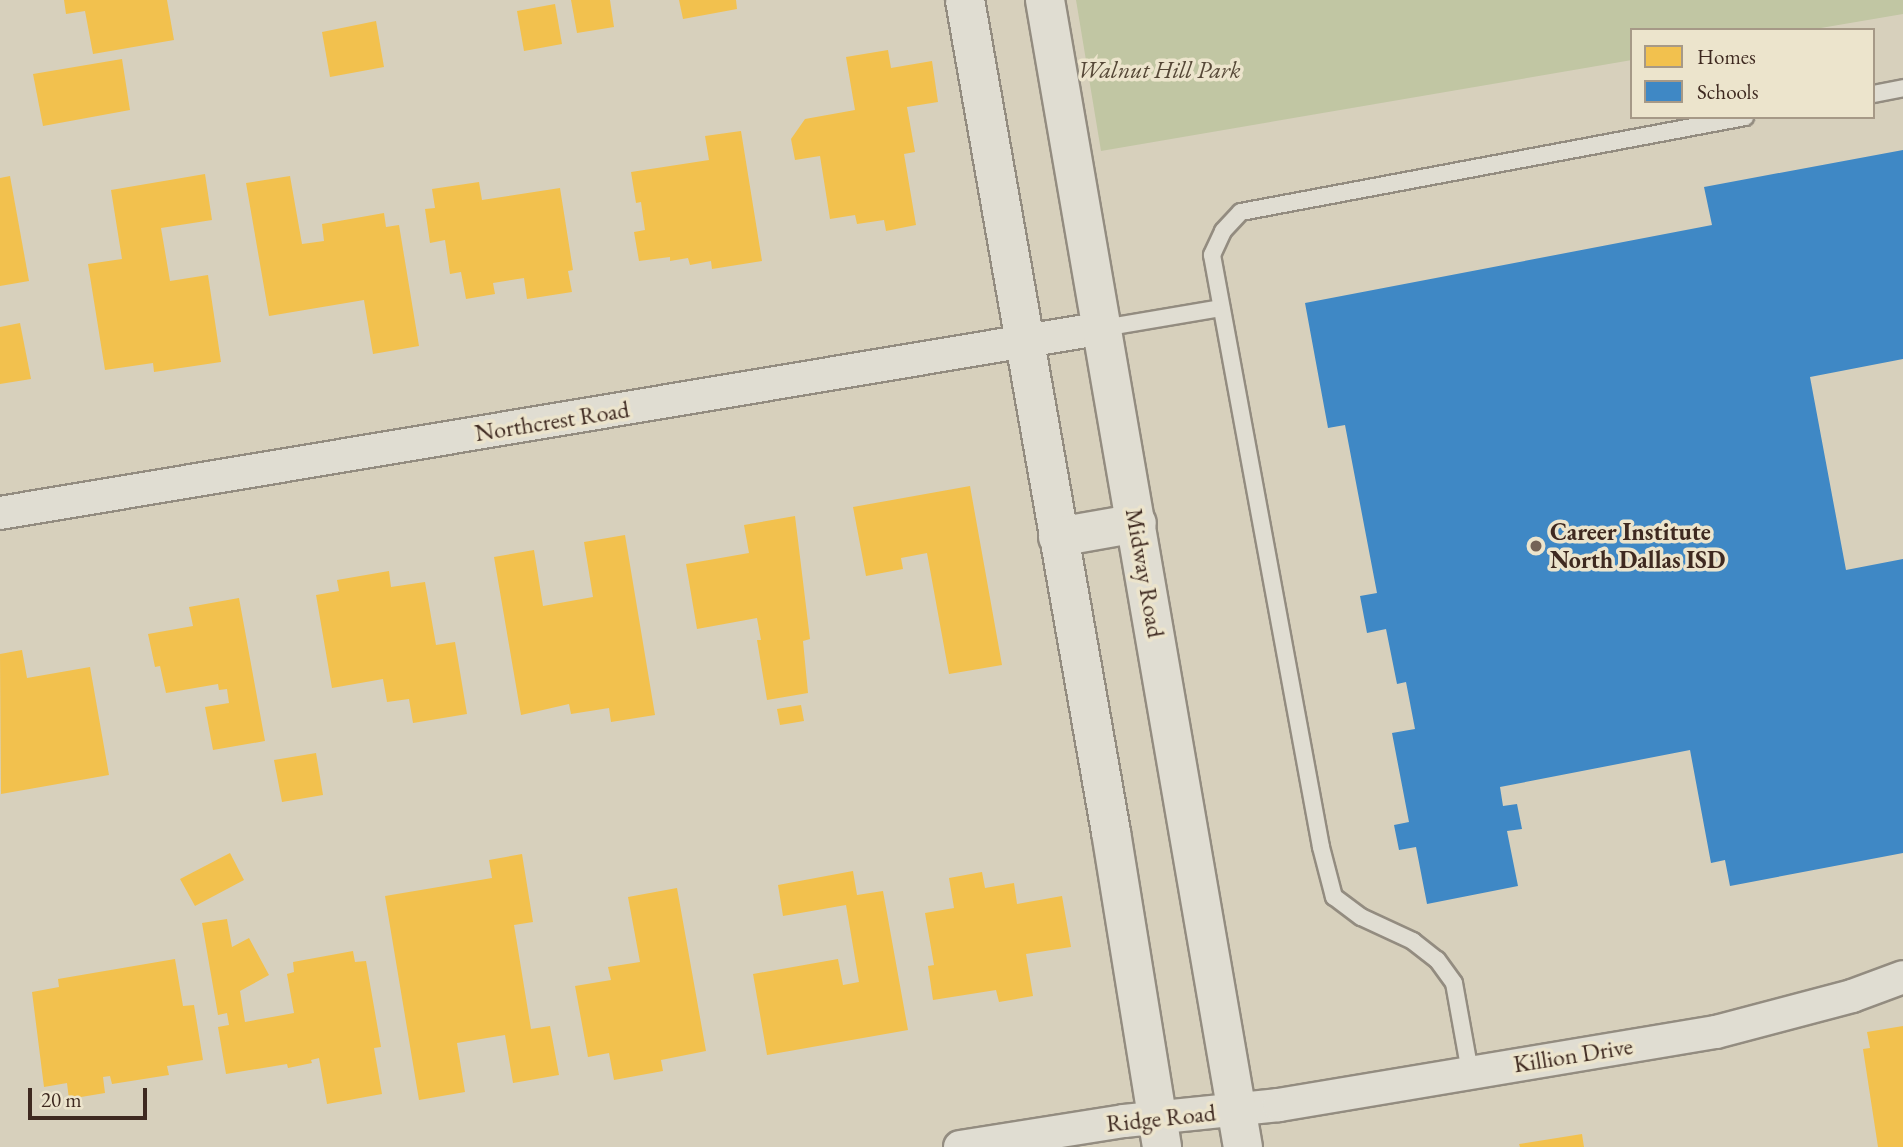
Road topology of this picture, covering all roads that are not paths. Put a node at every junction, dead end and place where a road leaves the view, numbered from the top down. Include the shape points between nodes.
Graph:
1 (965, 0) edge
2 (1045, 0) edge
3 (1903, 88) edge
4 (1875, 94) edge
5 (1734, 119) edge
6 (1222, 308) junction
7 (1104, 328) junction
8 (1024, 342) junction
9 (0, 513) edge
10 (1137, 523) junction
11 (1058, 537) junction
12 (1903, 977) edge
13 (1469, 1072) junction
14 (1237, 1110) junction
15 (1160, 1132) edge
16 (960, 1147) edge
17 (1243, 1147) edge

1 - 8 main road
2 - 7 main road, Midway Road
3 - 4 lane
5 - 6 lane via 1241,212 1223,231 1212,254
6 - 7 lane
6 - 13 lane via 1334,897 1413,941 1437,960 1454,983
7 - 8 street, Northcrest Road
7 - 10 main road, Midway Road
8 - 9 street, Northcrest Road
8 - 11 main road
10 - 11 main road
10 - 14 main road, Midway Road
11 - 15 main road
12 - 13 street, Killion Drive via 1852,996 1716,1032
13 - 14 street, Killion Drive
14 - 15 street, Ridge Road
14 - 17 main road, Midway Road
15 - 16 street, Ridge Road

